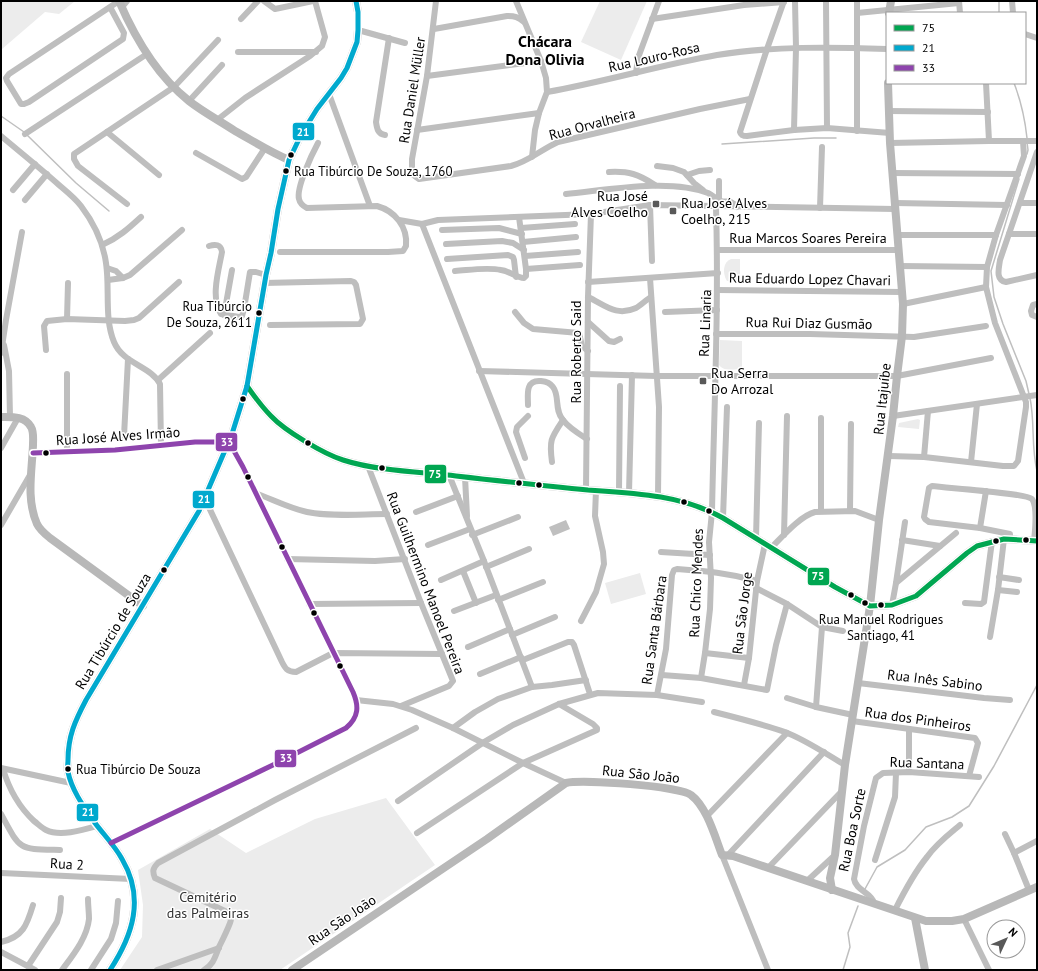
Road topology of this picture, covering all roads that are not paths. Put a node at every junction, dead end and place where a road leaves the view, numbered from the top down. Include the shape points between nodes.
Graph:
1 (258, 1) edge
2 (264, 1) edge
3 (314, 1) edge
4 (356, 1) edge
5 (436, 1) edge
6 (516, 1) edge
7 (659, 1) edge
8 (795, 1) edge
9 (826, 1) edge
10 (857, 1) edge
11 (1012, 1) edge
12 (122, 2) edge
13 (784, 2) edge
14 (959, 2) edge
15 (110, 8) junction
16 (889, 8) edge
17 (960, 12) edge
18 (1012, 12) edge
19 (857, 13) junction
20 (241, 19) dead end
21 (652, 19) junction
22 (524, 22) junction
23 (434, 29) junction
24 (358, 30) junction
25 (1026, 34) edge
26 (389, 38) junction
27 (1037, 38) edge
28 (218, 40) dead end
29 (405, 43) dead end
30 (796, 48) junction
31 (858, 48) junction
32 (767, 49) junction
33 (826, 49) junction
34 (886, 49) edge
35 (238, 52) dead end
36 (316, 52) junction
37 (147, 54) junction
38 (541, 61) junction
39 (222, 65) dead end
40 (636, 73) junction
41 (427, 76) junction
42 (888, 84) edge
43 (986, 84) edge
44 (174, 87) junction
45 (547, 92) junction
46 (329, 94) junction
47 (750, 99) junction
48 (189, 101) junction
49 (888, 111) junction
50 (988, 112) junction
51 (539, 113) junction
52 (217, 120) junction
53 (827, 128) junction
54 (417, 130) junction
55 (794, 130) junction
56 (858, 131) junction
57 (107, 132) junction
58 (890, 133) junction
59 (25, 134) dead end
60 (385, 135) dead end
61 (1, 136) edge
62 (989, 140) junction
63 (1024, 141) junction
64 (1037, 141) edge
65 (318, 142) dead end
66 (890, 143) junction
67 (822, 147) dead end
68 (265, 148) junction
69 (1037, 152) edge
70 (196, 153) dead end
71 (532, 157) junction
72 (289, 160) junction
73 (35, 164) junction
74 (657, 166) dead end
75 (710, 170) dead end
76 (609, 172) dead end
77 (1034, 172) edge
78 (892, 173) junction
79 (47, 174) junction
80 (1018, 174) junction
81 (159, 175) dead end
82 (687, 175) junction
83 (419, 179) joint
84 (719, 181) dead end
85 (655, 185) junction
86 (13, 190) dead end
87 (706, 192) junction
88 (566, 194) dead end
89 (25, 200) dead end
90 (719, 200) junction
91 (1020, 203) junction
92 (1037, 203) edge
93 (127, 204) dead end
94 (650, 205) junction
95 (1007, 205) junction
96 (370, 206) junction
97 (895, 206) junction
98 (716, 207) junction
99 (737, 207) junction
100 (820, 208) junction
101 (590, 214) junction
102 (141, 217) dead end
103 (519, 217) junction
104 (400, 220) junction
105 (422, 224) junction
106 (575, 224) dead end
107 (182, 230) dead end
108 (442, 230) dead end
109 (521, 231) junction
110 (22, 232) dead end
111 (1009, 234) junction
112 (1037, 234) edge
113 (897, 235) junction
114 (996, 235) junction
115 (576, 237) dead end
116 (523, 242) junction
117 (446, 244) dead end
118 (102, 245) junction
119 (209, 246) dead end
120 (718, 250) junction
121 (898, 250) junction
122 (280, 252) dead end
123 (578, 252) dead end
124 (524, 253) junction
125 (447, 259) dead end
126 (652, 261) dead end
127 (580, 265) dead end
128 (900, 266) junction
129 (987, 267) junction
130 (107, 268) junction
131 (526, 268) junction
132 (232, 270) dead end
133 (455, 271) dead end
134 (718, 273) junction
135 (1037, 275) edge
136 (516, 277) junction
137 (123, 278) junction
138 (650, 278) junction
139 (265, 279) junction
140 (108, 280) junction
141 (179, 282) dead end
142 (588, 282) junction
143 (68, 283) dead end
144 (986, 287) junction
145 (718, 290) junction
146 (902, 292) junction
147 (652, 296) junction
148 (588, 297) junction
149 (903, 304) junction
150 (1037, 304) edge
151 (717, 310) junction
152 (515, 312) dead end
153 (665, 312) dead end
154 (224, 315) junction
155 (1037, 317) edge
156 (68, 319) junction
157 (110, 320) junction
158 (588, 322) junction
159 (270, 325) dead end
160 (986, 326) dead end
161 (210, 333) dead end
162 (716, 334) junction
163 (902, 336) junction
164 (620, 339) dead end
165 (4, 341) junction
166 (46, 350) dead end
167 (588, 350) junction
168 (1, 353) edge
169 (991, 358) dead end
170 (128, 359) junction
171 (479, 370) junction
172 (1, 371) edge
173 (9, 371) junction
174 (67, 374) dead end
175 (588, 374) junction
176 (632, 375) junction
177 (656, 376) junction
178 (715, 376) junction
179 (897, 376) junction
180 (158, 380) junction
181 (247, 386) junction
182 (620, 386) dead end
183 (1036, 395) edge
184 (1026, 397) junction
185 (977, 404) junction
186 (528, 405) dead end
187 (727, 408) dead end
188 (928, 411) junction
189 (528, 416) dead end
190 (787, 416) dead end
191 (893, 416) junction
192 (1, 417) edge
193 (14, 417) junction
194 (821, 418) dead end
195 (563, 420) junction
196 (759, 423) dead end
197 (851, 424) dead end
198 (516, 432) junction
199 (124, 436) dead end
200 (505, 436) junction
201 (587, 439) junction
202 (229, 442) junction
203 (161, 446) junction
204 (1, 448) edge
205 (67, 452) junction
206 (33, 453) junction
207 (889, 456) junction
208 (924, 457) junction
209 (525, 458) dead end
210 (552, 462) dead end
211 (971, 462) junction
212 (368, 466) junction
213 (30, 475) junction
214 (449, 476) junction
215 (465, 477) junction
216 (524, 484) junction
217 (586, 489) junction
218 (596, 490) junction
219 (986, 491) junction
220 (619, 492) junction
221 (255, 493) junction
222 (629, 493) junction
223 (458, 496) junction
224 (658, 496) junction
225 (205, 499) junction
226 (850, 511) junction
227 (416, 512) dead end
228 (712, 512) junction
229 (821, 512) junction
230 (387, 514) junction
231 (518, 517) dead end
232 (723, 518) junction
233 (879, 520) junction
234 (905, 522) dead end
235 (1, 525) edge
236 (980, 528) junction
237 (470, 529) junction
238 (956, 533) dead end
239 (784, 535) junction
240 (756, 538) junction
241 (1007, 539) junction
242 (902, 540) junction
243 (992, 541) junction
244 (1036, 541) edge
245 (428, 545) dead end
246 (768, 546) junction
247 (940, 546) junction
248 (529, 549) dead end
249 (660, 552) dead end
250 (710, 555) junction
251 (287, 559) junction
252 (405, 559) junction
253 (485, 564) junction
254 (463, 571) junction
255 (711, 571) junction
256 (1000, 577) junction
257 (441, 580) dead end
258 (1018, 580) dead end
259 (757, 581) junction
260 (543, 582) dead end
261 (896, 583) junction
262 (756, 588) junction
263 (998, 590) junction
264 (1016, 592) dead end
265 (497, 598) junction
266 (421, 603) junction
267 (476, 603) junction
268 (965, 603) dead end
269 (309, 604) junction
270 (787, 604) junction
271 (892, 605) junction
272 (143, 606) junction
273 (870, 606) junction
274 (454, 611) dead end
275 (555, 617) dead end
276 (581, 621) dead end
277 (822, 627) junction
278 (843, 631) dead end
279 (511, 632) junction
280 (990, 637) dead end
281 (468, 647) dead end
282 (333, 653) junction
283 (705, 653) junction
284 (442, 654) junction
285 (522, 658) junction
286 (749, 658) junction
287 (480, 674) dead end
288 (662, 675) junction
289 (701, 678) junction
290 (586, 680) junction
291 (858, 683) junction
292 (744, 685) junction
293 (532, 687) junction
294 (590, 694) junction
295 (657, 695) junction
296 (787, 698) dead end
297 (356, 700) junction
298 (1010, 700) dead end
299 (702, 702) dead end
300 (559, 704) junction
301 (400, 706) junction
302 (816, 707) junction
303 (714, 712) dead end
304 (852, 718) junction
305 (416, 728) dead end
306 (453, 728) junction
307 (909, 730) junction
308 (787, 733) junction
309 (484, 742) junction
310 (824, 752) junction
311 (523, 763) junction
312 (845, 765) junction
313 (2, 768) edge
314 (909, 772) junction
315 (896, 773) junction
316 (969, 776) junction
317 (979, 777) dead end
318 (876, 778) joint
319 (566, 782) junction
320 (71, 783) junction
321 (842, 791) junction
322 (398, 801) dead end
323 (1, 814) edge
324 (707, 816) junction
325 (960, 825) dead end
326 (97, 826) junction
327 (417, 833) dead end
328 (1005, 834) dead end
329 (1037, 841) edge
330 (111, 843) junction
331 (60, 850) dead end
332 (1014, 853) junction
333 (725, 855) junction
334 (835, 855) junction
335 (875, 860) dead end
336 (768, 868) junction
337 (1, 873) edge
338 (830, 878) junction
339 (131, 879) junction
340 (807, 881) junction
341 (820, 886) junction
342 (1037, 887) edge
343 (832, 890) junction
344 (1028, 890) junction
345 (61, 898) dead end
346 (88, 899) dead end
347 (118, 901) dead end
348 (874, 903) junction
349 (33, 905) dead end
350 (895, 910) junction
351 (914, 918) junction
352 (964, 919) junction
353 (1, 942) edge
354 (219, 948) junction
355 (1, 952) edge
356 (28, 966) junction
357 (35, 970) edge
358 (62, 970) edge
359 (90, 970) edge
360 (110, 970) edge
361 (157, 970) edge
362 (204, 970) edge
363 (292, 970) edge
364 (768, 970) edge
365 (925, 970) edge
366 (989, 970) edge

1 - 20 street
2 - 3 street via 275,9
3 - 36 street via 325,37 324,44
4 - 24 main road, Rua Tibúrcio de Souza
5 - 23 street, Rua Daniel Müller
6 - 22 street
7 - 21 street
8 - 30 street
9 - 33 street
10 - 19 street
11 - 18 street
12 - 15 street
12 - 37 main road via 132,29
13 - 21 street via 744,5
13 - 32 street
14 - 16 street
14 - 17 street
15 - 15 street via 7,76 7,81 21,104 29,102 123,39 124,33
16 - 19 street
19 - 31 street
21 - 40 street via 638,58
22 - 23 street via 518,17 507,16
22 - 38 street
23 - 41 street, Rua Daniel Müller
24 - 26 street
24 - 46 main road, Rua Tibúrcio de Souza via 347,68
25 - 27 street
26 - 29 street
26 - 60 street via 376,122 379,132
28 - 44 street
30 - 32 street, Rua Louro-Rosa
30 - 33 street, Rua Louro-Rosa
30 - 55 street
31 - 33 street, Rua Louro-Rosa
31 - 34 street, Rua Louro-Rosa
31 - 56 street
32 - 40 street, Rua Louro-Rosa via 694,59
32 - 47 street
33 - 53 street
35 - 36 street
36 - 52 street via 244,98
37 - 44 main road
37 - 59 street
38 - 41 street
38 - 45 street
39 - 48 street
40 - 45 street, Rua Louro-Rosa
41 - 54 street, Rua Daniel Müller
42 - 49 main road, Rua Itajuíbe
43 - 50 street
44 - 48 main road
44 - 57 street
45 - 51 street
46 - 72 main road, Rua Tibúrcio de Souza via 316,110
46 - 96 street
47 - 55 street via 740,132 744,136
47 - 71 street, Rua Orvalheira via 558,142
48 - 52 main road
49 - 50 street
49 - 58 main road, Rua Itajuíbe
50 - 62 street
51 - 54 street
51 - 71 street via 534,130
52 - 68 main road
53 - 55 street
53 - 56 street
54 - 83 street, Rua Daniel Müller via 412,172
56 - 58 street
57 - 81 street
57 - 93 street via 76,153 74,159 78,166
58 - 66 main road, Rua Itajuíbe
61 - 73 street
62 - 63 street
62 - 66 street
63 - 64 street
63 - 80 street via 1024,154
65 - 96 street via 301,186 298,197 300,204 307,208
66 - 78 main road, Rua Itajuíbe
67 - 100 street
68 - 70 street via 246,177 242,179
68 - 72 main road
69 - 77 street
71 - 83 street, Rua Orvalheira via 511,166
72 - 139 main road, Rua Tibúrcio de Souza
73 - 79 street
73 - 86 street
74 - 82 street via 680,170
75 - 82 street
76 - 85 street via 634,173
77 - 91 street
78 - 80 street
78 - 97 main road, Rua Itajuíbe
79 - 89 street
79 - 118 street via 80,204
80 - 95 street
82 - 87 street
84 - 90 street
85 - 87 street via 677,186
85 - 88 street
87 - 90 street
90 - 99 street via 732,202
91 - 92 street
91 - 111 street
94 - 98 street
94 - 101 street
94 - 126 street
95 - 97 street
95 - 114 street
96 - 104 street via 390,211
97 - 100 street
97 - 113 main road, Rua Itajuíbe
98 - 99 street
98 - 120 street, Rua Linaria
99 - 100 street
101 - 103 street
101 - 142 street, Rua Roberto Said
102 - 118 street via 122,234
103 - 105 street via 438,220
103 - 109 street
104 - 105 street
104 - 122 street via 407,244 403,251
105 - 171 street
106 - 109 street
107 - 137 street via 140,268
108 - 109 street via 499,228
109 - 116 street
110 - 165 street
111 - 112 street
111 - 135 street via 1000,260 1000,279 1006,282
113 - 114 street
113 - 121 main road, Rua Itajuíbe
114 - 129 street
115 - 116 street
116 - 124 street
117 - 124 street via 502,241 513,244
118 - 130 street
119 - 154 street via 218,245 222,248 216,292 218,309
120 - 121 street, Rua Marcos Soares Pereira
120 - 134 street, Rua Linaria
121 - 128 main road, Rua Itajuíbe
123 - 124 street
124 - 131 street
125 - 136 street via 508,254 513,257
127 - 131 street
128 - 129 street
128 - 146 main road, Rua Itajuíbe
129 - 144 street
130 - 137 street via 116,271
130 - 140 street
131 - 136 street via 524,278
132 - 154 street
133 - 136 street via 497,269
134 - 138 street
134 - 145 street, Rua Linaria
137 - 140 street
138 - 142 street
138 - 147 street
139 - 154 street via 256,272 250,272 243,313 239,317
139 - 159 street via 354,282 363,320 360,324
139 - 181 main road, Rua Tibúrcio de Souza
140 - 157 street
141 - 157 street via 139,318 125,321
142 - 148 street, Rua Roberto Said
143 - 156 street
144 - 149 street
144 - 184 street via 995,323
145 - 146 street, Rua Eduardo Lopez Chavari
145 - 151 street, Rua Linaria
146 - 149 main road, Rua Itajuíbe
147 - 148 street via 637,307 625,311 612,310
147 - 177 street
148 - 158 street, Rua Roberto Said
149 - 163 main road, Rua Itajuíbe
150 - 155 street via 1033,305 1031,310 1032,315
151 - 153 street
151 - 162 street, Rua Linaria
152 - 167 street via 533,329 579,333 582,346
156 - 157 street
156 - 166 street via 45,323
157 - 170 street via 117,348
158 - 164 street via 609,341
158 - 167 street, Rua Roberto Said
160 - 163 street, Rua Rui Diaz Gusmão via 914,337
161 - 180 street
162 - 163 street, Rua Rui Diaz Gusmão
162 - 178 street, Rua Linaria
163 - 179 main road, Rua Itajuíbe
165 - 168 street
165 - 173 street
167 - 175 street, Rua Roberto Said
169 - 179 street
170 - 180 street
170 - 199 street
171 - 175 street
171 - 200 street
172 - 173 street
173 - 193 street
174 - 205 street
175 - 176 street
175 - 201 street, Rua Roberto Said
176 - 177 street
176 - 222 street
177 - 178 street
177 - 224 street via 659,407
178 - 179 street
178 - 228 street, Rua Linaria
179 - 191 main road, Rua Itajuíbe
180 - 203 street via 161,389
181 - 202 main road, Rua Tibúrcio de Souza
181 - 212 main road via 268,413 284,427 315,447 342,460
182 - 220 street
183 - 184 street
184 - 185 street
184 - 211 street via 1019,458 1016,464 1007,466
185 - 188 street
185 - 211 street
186 - 195 street via 531,384 547,382 555,391 558,412
187 - 232 street
188 - 191 street
188 - 208 street
189 - 198 street via 517,427
190 - 239 street
191 - 207 main road, Rua Itajuíbe
192 - 193 main road
193 - 204 street
193 - 206 main road via 24,419 32,430
194 - 229 street
195 - 201 street
195 - 210 street via 550,442
196 - 240 street
197 - 226 street
198 - 200 street
198 - 209 street
200 - 216 street
201 - 217 street, Rua Roberto Said
202 - 203 street, Rua José Alves Irmão
202 - 221 street
202 - 225 main road, Rua Tibúrcio de Souza
203 - 205 street, Rua José Alves Irmão
205 - 206 street, Rua José Alves Irmão
206 - 213 main road
207 - 208 street
207 - 233 main road, Rua Itajuíbe
208 - 211 street
212 - 214 main road
212 - 230 street, Rua Guilhermino Manoel Pereira
213 - 235 street
213 - 272 main road via 32,507 42,531
214 - 215 main road
214 - 223 street
215 - 216 main road
215 - 237 street
216 - 217 main road
217 - 218 main road
218 - 220 main road
218 - 276 street via 595,516 604,564 596,592
219 - 236 street
219 - 236 street via 930,487 924,517 929,522
219 - 244 street via 1032,499 1037,519
220 - 222 main road
221 - 230 street via 308,512
221 - 251 street
222 - 224 main road
223 - 227 street
223 - 237 street
224 - 228 main road
225 - 272 main road, Rua Tibúrcio de Souza
225 - 282 street via 286,669 296,672
226 - 229 street
226 - 233 street
228 - 232 main road
228 - 250 street, Rua Chico Mendes via 709,531
229 - 239 street via 805,516
230 - 252 street, Rua Guilhermino Manoel Pereira
231 - 237 street
232 - 240 main road
233 - 273 main road, Rua Itajuíbe
234 - 242 street
236 - 241 street via 1010,534
237 - 245 street
237 - 253 street
238 - 247 street
239 - 246 street
240 - 246 main road
241 - 243 main road
241 - 244 main road
241 - 256 street
242 - 247 street
242 - 261 street
243 - 268 street via 984,602
243 - 271 main road via 967,553 916,596
246 - 259 street, Rua São Jorge
246 - 273 main road
247 - 261 street
248 - 253 street
249 - 250 street
250 - 255 street, Rua Chico Mendes
251 - 252 street
251 - 269 street
252 - 266 street, Rua Guilhermino Manoel Pereira
253 - 254 street
253 - 265 street
254 - 257 street
254 - 267 street
255 - 259 street
255 - 283 street, Rua Chico Mendes
255 - 288 street, Rua Santa Bárbara via 677,569 672,574
256 - 258 street
256 - 263 street
259 - 262 street, Rua São Jorge
260 - 265 street
261 - 271 street
262 - 270 street
262 - 286 street, Rua São Jorge
263 - 264 street
263 - 280 street
265 - 267 street
265 - 279 street
266 - 269 street
266 - 284 street, Rua Guilhermino Manoel Pereira
267 - 274 street
269 - 282 street
270 - 277 street
270 - 292 street via 767,690
271 - 273 main road
272 - 320 main road, Rua Tibúrcio de Souza via 76,719 69,738 68,770
273 - 291 main road, Rua Itajuíbe
275 - 279 street
277 - 278 street
277 - 302 street
279 - 281 street
279 - 285 street
282 - 284 street
282 - 297 street
283 - 286 street
283 - 289 street, Rua Chico Mendes
284 - 301 street, Rua Guilhermino Manoel Pereira via 453,683
285 - 287 street
285 - 290 street via 570,641 574,645
285 - 293 street
286 - 292 street, Rua São Jorge
288 - 289 street
288 - 295 street, Rua Santa Bárbara
289 - 292 street
290 - 293 street
290 - 294 street
291 - 298 street, Rua Inês Sabino
291 - 304 main road, Rua Itajuíbe
293 - 306 street via 498,699
294 - 295 street
294 - 300 street
295 - 299 street
296 - 302 street, Rua dos Pinheiros
297 - 301 street
297 - 330 street via 357,715 346,728
300 - 309 street via 513,725
300 - 311 street via 593,724 597,728 595,732
301 - 306 street
302 - 304 street, Rua dos Pinheiros
303 - 308 street
304 - 307 street, Rua dos Pinheiros
304 - 312 main road, Rua Itajuíbe
305 - 354 street via 158,863 153,873 155,878 230,915 232,919
306 - 309 street
307 - 314 street
307 - 316 street, Rua dos Pinheiros via 976,739 978,743
308 - 310 street
308 - 324 street
309 - 311 street
309 - 322 street
310 - 312 street
310 - 333 street
311 - 319 street
311 - 327 street
312 - 321 main road, Rua Itajuíbe
313 - 320 street
313 - 326 street via 18,804 44,829 68,832
314 - 315 street, Rua Santana
314 - 316 street, Rua Santana
315 - 318 street, Rua Santana via 883,773
315 - 335 street via 895,797
316 - 317 street, Rua Santana
318 - 348 street, Rua Boa Sorte via 854,879 857,886 872,898
319 - 324 main road, Rua São João via 596,781 686,792 692,795
319 - 363 main road, Rua São João
320 - 326 main road, Rua Tibúrcio de Souza
321 - 334 main road, Rua Itajuíbe
321 - 336 street
323 - 331 street via 18,844 29,849
324 - 333 main road, Rua São João
325 - 350 street via 926,857
326 - 330 main road, Rua Tibúrcio de Souza
328 - 332 street
329 - 332 street
330 - 339 main road, Rua Tibúrcio de Souza via 123,860
332 - 344 street
333 - 336 main road
333 - 364 street
334 - 338 main road, Rua Itajuíbe
334 - 340 street
336 - 340 main road
337 - 339 street, Rua 2
338 - 341 main road
338 - 343 main road
339 - 360 main road, Rua Tibúrcio de Souza via 135,900 132,929
340 - 341 main road
341 - 343 main road
342 - 344 main road
343 - 348 main road
344 - 352 main road
345 - 356 street via 56,922
346 - 358 street via 89,919 85,932
347 - 359 street via 116,923 111,939
348 - 350 main road
349 - 353 street via 27,923 18,935
350 - 351 main road
351 - 352 main road via 935,922
351 - 365 main road
352 - 366 street
354 - 361 street
354 - 362 street via 214,961
355 - 356 street
356 - 357 street

